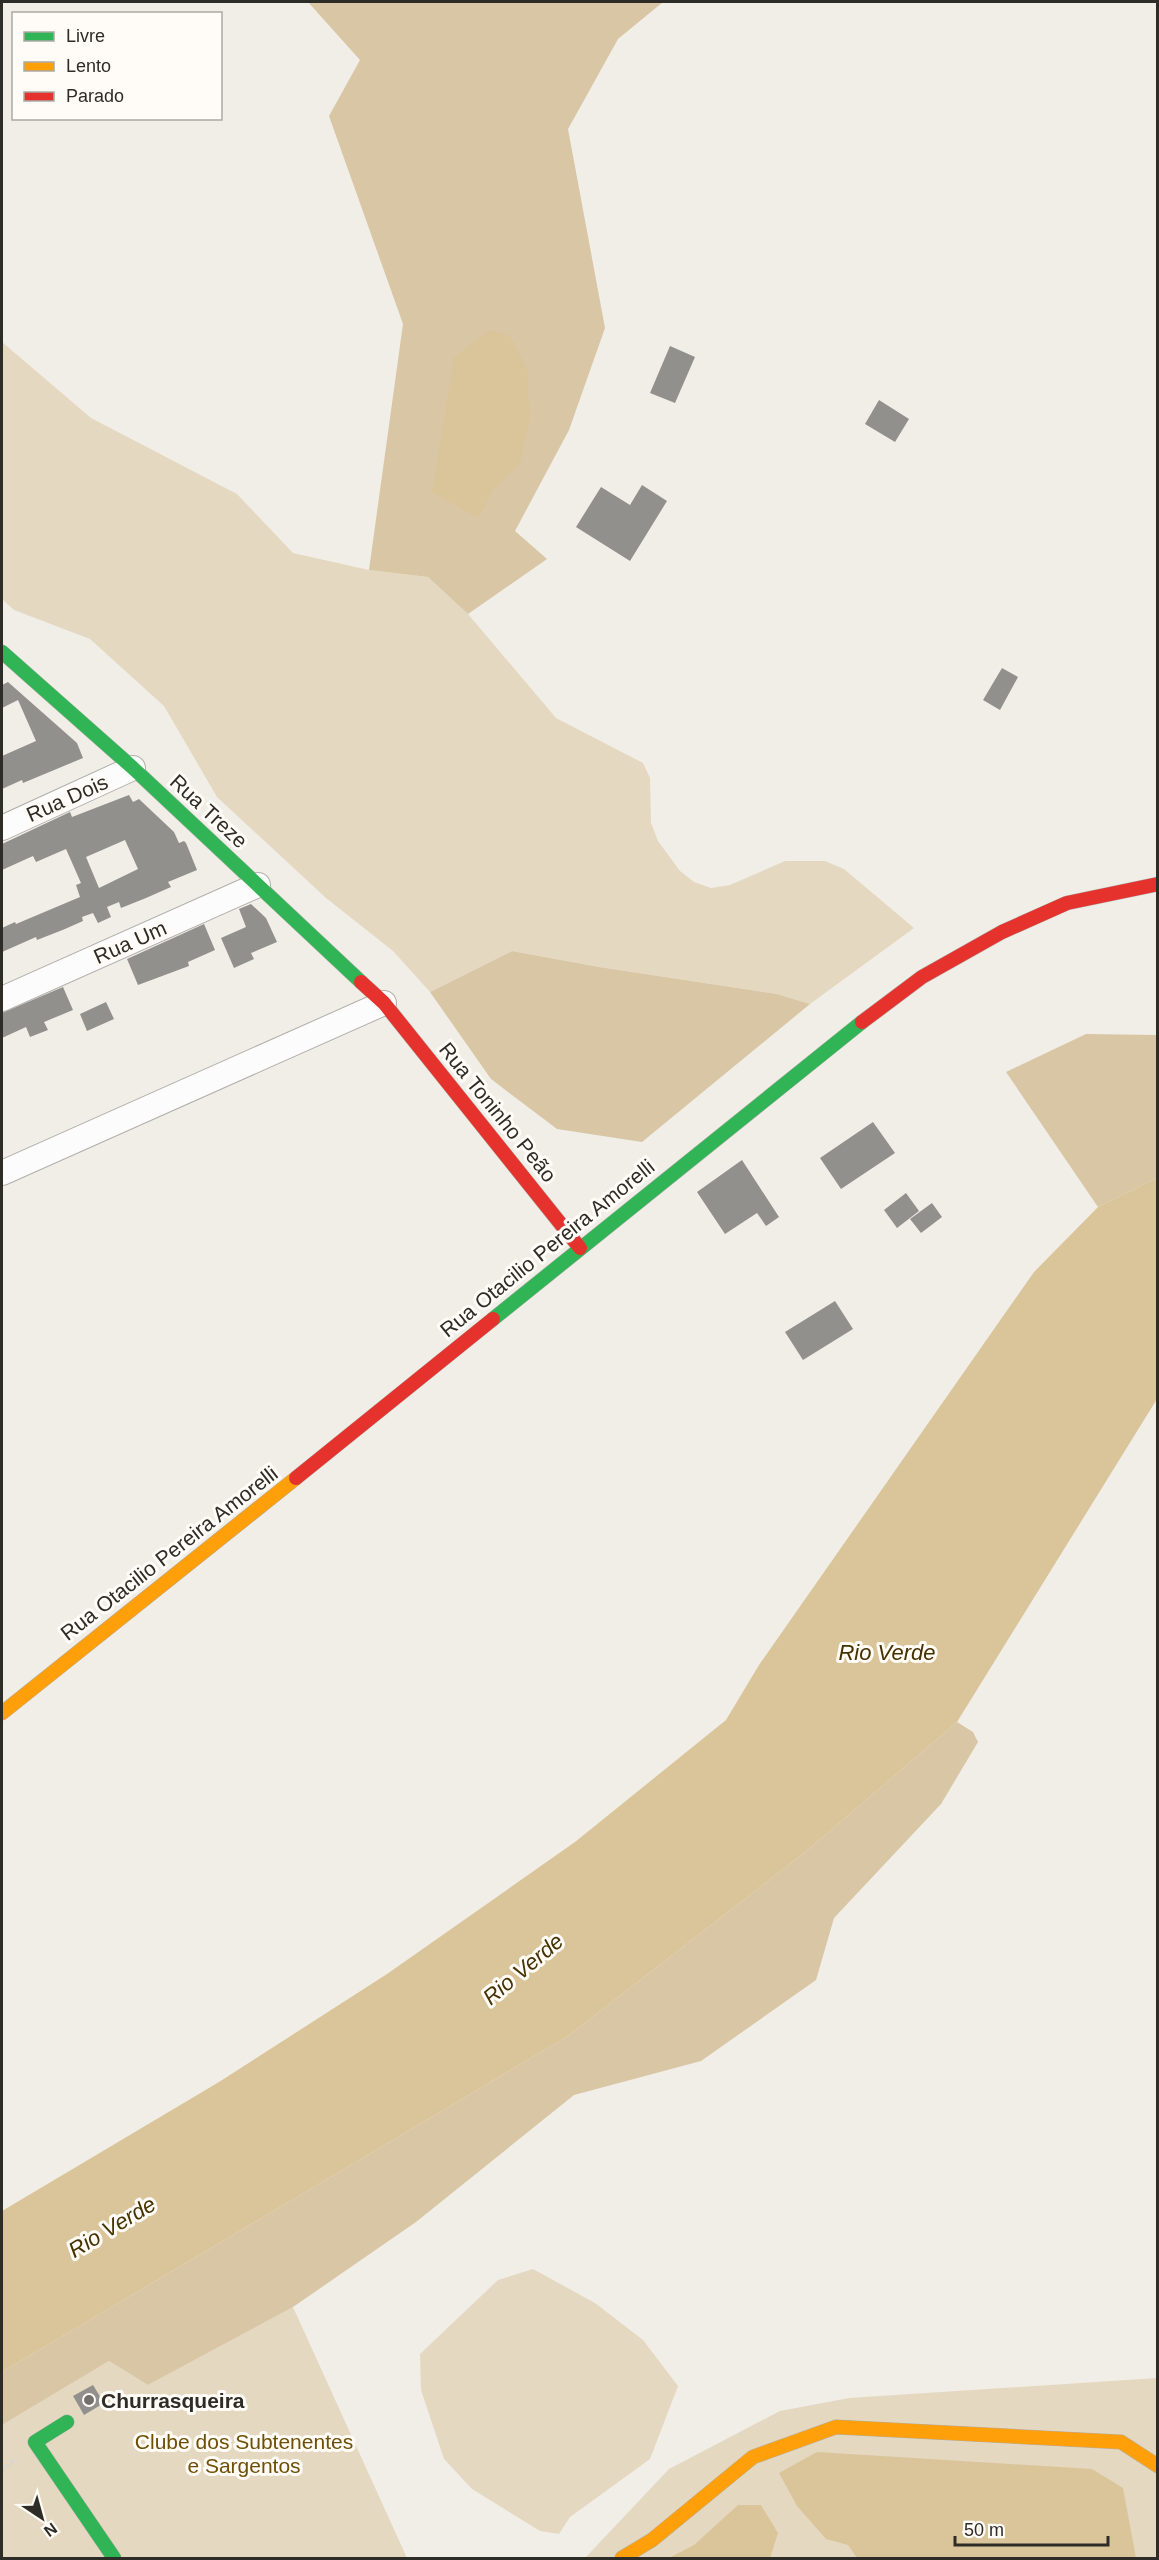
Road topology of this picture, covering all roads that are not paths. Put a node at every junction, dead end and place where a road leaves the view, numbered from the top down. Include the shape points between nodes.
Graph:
1 (3, 655) edge
2 (133, 768) junction
3 (2, 828) edge
4 (1158, 884) edge
5 (258, 885) junction
6 (2, 999) edge
7 (384, 1003) junction
8 (2, 1173) edge
9 (580, 1248) junction
10 (2, 1713) edge
11 (67, 2422) dead end
12 (1158, 2466) edge
13 (114, 2559) edge
14 (622, 2559) edge

1 - 2 street, Rua Treze
2 - 3 street, Rua Dois
2 - 5 street, Rua Treze
4 - 9 street, Rua Otacilio Pereira Amorelli via 1067,903 1002,932 922,977
5 - 6 street, Rua Um
5 - 7 street, Rua Treze
7 - 8 street
7 - 9 street, Rua Toninho Peão
9 - 10 street, Rua Otacilio Pereira Amorelli
11 - 13 street via 35,2442
12 - 14 street via 1121,2442 836,2427 753,2457 652,2540

